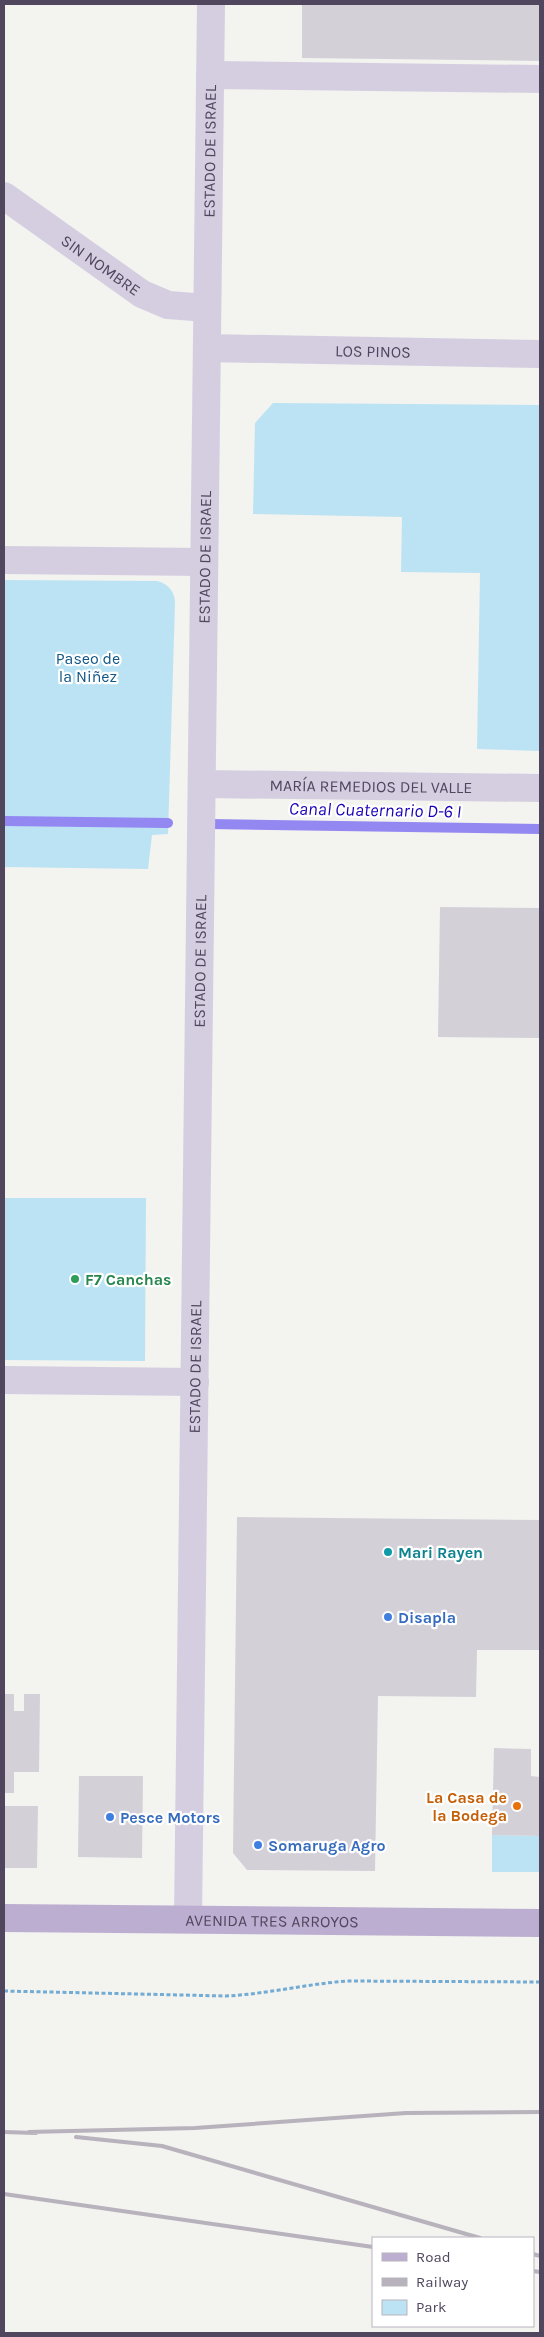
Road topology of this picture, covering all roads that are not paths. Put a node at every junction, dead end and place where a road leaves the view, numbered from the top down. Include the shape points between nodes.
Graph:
1 (211, 4) edge
2 (210, 75) junction
3 (540, 79) edge
4 (4, 196) edge
5 (207, 308) junction
6 (207, 348) junction
7 (540, 354) edge
8 (4, 560) edge
9 (204, 562) junction
10 (202, 784) junction
11 (540, 788) edge
12 (4, 1380) edge
13 (195, 1382) junction
14 (4, 1918) edge
15 (188, 1920) junction
16 (540, 1923) edge

1 - 2 street, ESTADO DE ISRAEL
2 - 3 street
2 - 5 street, ESTADO DE ISRAEL
4 - 5 street, SIN NOMBRE via 142,294 168,305
5 - 6 street, ESTADO DE ISRAEL
6 - 7 street, LOS PINOS
6 - 9 street, ESTADO DE ISRAEL
8 - 9 street
9 - 10 street, ESTADO DE ISRAEL
10 - 11 street, MARÍA REMEDIOS DEL VALLE
10 - 13 street, ESTADO DE ISRAEL
12 - 13 street
13 - 15 street, ESTADO DE ISRAEL
14 - 15 main road, AVENIDA TRES ARROYOS
15 - 16 main road, AVENIDA TRES ARROYOS

